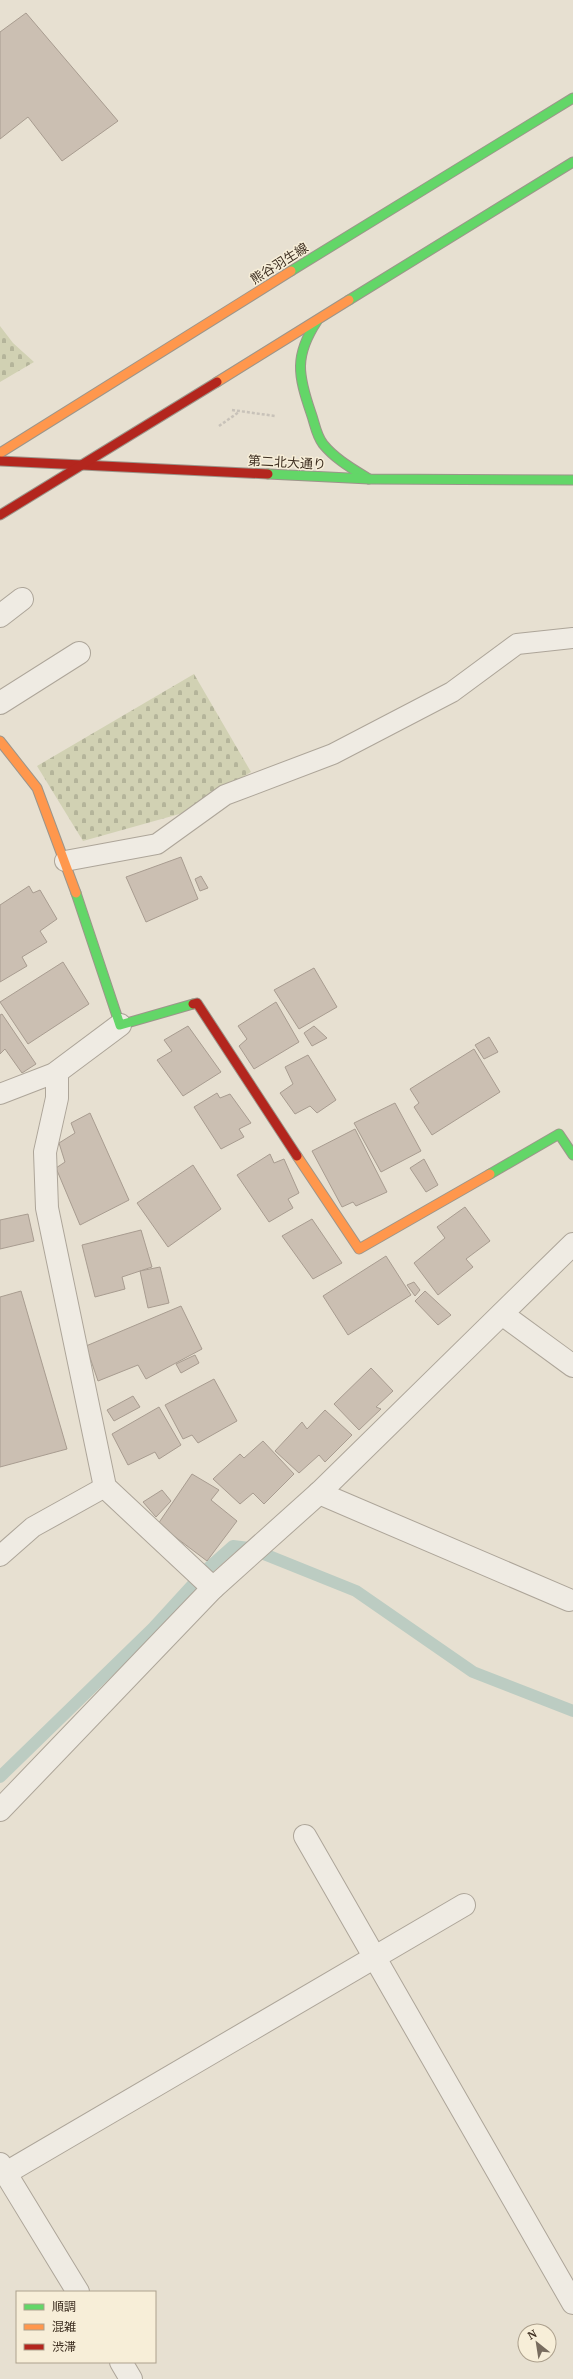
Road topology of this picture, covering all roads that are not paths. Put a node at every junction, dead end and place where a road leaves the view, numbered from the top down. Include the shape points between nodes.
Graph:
1 (573, 98) edge
2 (573, 162) edge
3 (319, 319) junction
4 (0, 453) edge
5 (0, 461) edge
6 (80, 465) junction
7 (369, 479) junction
8 (573, 480) edge
9 (0, 515) edge
10 (22, 599) dead end
11 (0, 616) edge
12 (573, 638) edge
13 (79, 653) dead end
14 (0, 703) edge
15 (0, 741) edge
16 (65, 861) junction
17 (120, 1025) junction
18 (57, 1072) junction
19 (0, 1094) edge
20 (573, 1155) edge
21 (573, 1244) edge
22 (502, 1314) junction
23 (573, 1366) edge
24 (105, 1487) junction
25 (319, 1493) junction
26 (0, 1556) edge
27 (212, 1587) junction
28 (569, 1600) dead end
29 (0, 1810) edge
30 (305, 1836) dead end
31 (464, 1906) dead end
32 (375, 1958) junction
33 (3, 2169) edge
34 (77, 2291) edge
35 (573, 2303) edge
36 (122, 2363) edge
37 (131, 2379) edge

1 - 4 street, 熊谷羽生線 via 225,311
2 - 3 street
3 - 6 street
3 - 7 street via 308,333 300,353 300,381 320,439 337,456
5 - 6 street, 第二北大通り
6 - 7 street, 第二北大通り
6 - 9 street
7 - 8 street, 第二北大通り
10 - 11 street
12 - 16 lane via 517,644 452,692 333,754 225,795 157,844
13 - 14 street
15 - 16 street via 37,788
16 - 17 street
17 - 18 street
17 - 20 street via 197,1003 359,1249 559,1134
18 - 19 lane
18 - 24 street via 57,1098 45,1152 47,1208
21 - 22 street
22 - 23 street
22 - 25 street
24 - 26 lane via 33,1527
24 - 27 street
25 - 27 street
25 - 28 street
27 - 29 street
30 - 32 street
31 - 32 street
32 - 33 street
32 - 35 street
33 - 34 street
36 - 37 street

